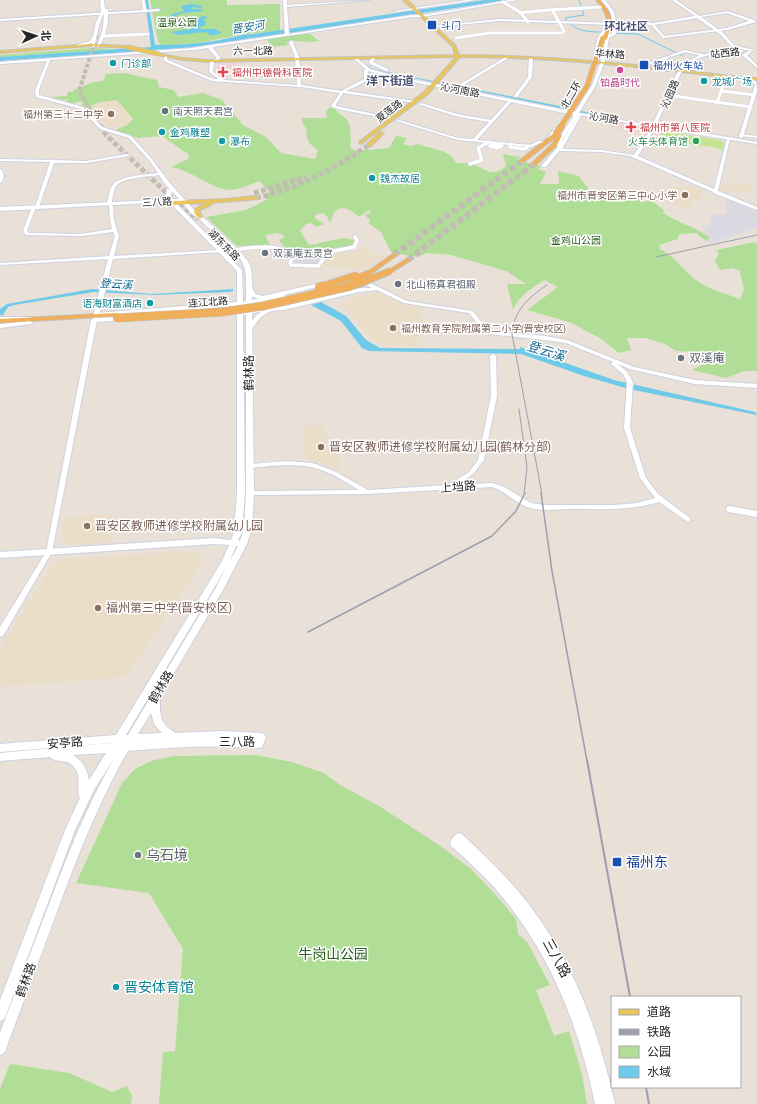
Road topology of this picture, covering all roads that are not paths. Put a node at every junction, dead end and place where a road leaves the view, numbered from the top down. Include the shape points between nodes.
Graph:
1 (104, 0) edge
2 (144, 0) edge
3 (285, 0) edge
4 (368, 0) edge
5 (405, 0) edge
6 (409, 0) edge
7 (474, 0) edge
8 (516, 0) edge
9 (595, 0) edge
10 (598, 0) edge
11 (603, 0) edge
12 (674, 0) edge
13 (503, 2) junction
14 (285, 6) junction
15 (601, 7) junction
16 (417, 9) junction
17 (145, 10) junction
18 (158, 10) dead end
19 (553, 11) junction
20 (396, 12) dead end
21 (728, 12) joint
22 (104, 13) junction
23 (520, 13) junction
24 (609, 13) junction
25 (422, 15) junction
26 (615, 17) junction
27 (699, 17) junction
28 (0, 20) edge
29 (528, 22) junction
30 (755, 22) edge
31 (560, 23) junction
32 (608, 24) junction
33 (615, 24) junction
34 (653, 25) junction
35 (436, 26) junction
36 (718, 30) junction
37 (287, 33) junction
38 (607, 33) junction
39 (148, 34) dead end
40 (99, 35) junction
41 (456, 38) dead end
42 (101, 41) junction
43 (77, 46) junction
44 (93, 46) junction
45 (98, 46) junction
46 (209, 46) junction
47 (119, 47) junction
48 (734, 47) junction
49 (754, 50) edge
50 (733, 52) junction
51 (0, 53) edge
52 (724, 53) junction
53 (460, 55) junction
54 (703, 55) junction
55 (166, 57) junction
56 (508, 57) junction
57 (355, 58) junction
58 (374, 58) junction
59 (531, 58) junction
60 (49, 59) junction
61 (298, 59) junction
62 (216, 60) junction
63 (750, 60) junction
64 (592, 61) junction
65 (603, 61) junction
66 (0, 63) edge
67 (650, 63) dead end
68 (757, 67) edge
69 (368, 69) junction
70 (677, 70) junction
71 (726, 77) junction
72 (757, 79) edge
73 (747, 80) junction
74 (222, 81) junction
75 (439, 83) junction
76 (461, 85) junction
77 (300, 86) junction
78 (343, 91) junction
79 (722, 91) junction
80 (754, 95) junction
81 (516, 96) junction
82 (668, 96) junction
83 (511, 100) junction
84 (544, 101) dead end
85 (417, 103) junction
86 (717, 103) junction
87 (565, 105) dead end
88 (572, 107) junction
89 (751, 107) junction
90 (569, 112) junction
91 (579, 113) junction
92 (396, 120) junction
93 (491, 121) junction
94 (654, 126) junction
95 (743, 136) junction
96 (757, 138) edge
97 (559, 139) junction
98 (729, 139) junction
99 (474, 140) junction
100 (489, 142) junction
101 (546, 142) junction
102 (361, 143) tunnel mouth
103 (369, 145) tunnel mouth
104 (757, 145) edge
105 (562, 149) junction
106 (128, 155) dead end
107 (538, 157) junction
108 (635, 157) junction
109 (0, 160) edge
110 (15, 160) junction
111 (53, 160) junction
112 (470, 164) dead end
113 (0, 165) edge
114 (544, 166) dead end
115 (0, 170) edge
116 (159, 174) junction
117 (0, 182) edge
118 (169, 190) junction
119 (715, 192) junction
120 (149, 202) junction
121 (178, 202) junction
122 (215, 202) junction
123 (110, 205) junction
124 (35, 208) junction
125 (757, 209) edge
126 (0, 210) edge
127 (188, 218) junction
128 (198, 218) junction
129 (116, 230) junction
130 (355, 236) dead end
131 (235, 250) junction
132 (221, 251) junction
133 (394, 255) tunnel mouth
134 (111, 257) junction
135 (408, 260) tunnel mouth
136 (0, 264) edge
137 (240, 271) junction
138 (248, 272) junction
139 (368, 272) junction
140 (392, 272) junction
141 (241, 282) junction
142 (368, 283) junction
143 (249, 286) junction
144 (359, 290) junction
145 (382, 290) junction
146 (281, 296) junction
147 (257, 297) junction
148 (241, 304) junction
149 (289, 304) joint
150 (217, 307) junction
151 (275, 307) junction
152 (246, 310) junction
153 (117, 316) junction
154 (95, 318) junction
155 (2, 322) edge
156 (249, 331) junction
157 (493, 356) dead end
158 (609, 360) junction
159 (757, 386) edge
160 (250, 466) junction
161 (448, 488) junction
162 (367, 492) junction
163 (250, 493) junction
164 (660, 499) junction
165 (729, 509) dead end
166 (757, 514) edge
167 (688, 520) dead end
168 (238, 545) junction
169 (48, 554) junction
170 (0, 555) edge
171 (0, 559) edge
172 (0, 634) edge
173 (158, 693) junction
174 (174, 737) junction
175 (115, 743) junction
176 (128, 743) junction
177 (0, 748) edge
178 (0, 757) edge
179 (82, 803) junction
180 (0, 1015) edge
181 (2, 1037) edge
182 (0, 1049) edge
183 (601, 1104) edge
184 (609, 1104) edge

1 - 22 main road
2 - 17 street
3 - 14 street
4 - 14 street
5 - 16 main road
6 - 16 main road
7 - 16 street
8 - 13 street
9 - 15 highway, 北二环
10 - 24 highway
11 - 26 main road
12 - 27 main road
13 - 23 street
13 - 25 street
14 - 37 street
15 - 19 street
15 - 32 highway, 北二环
16 - 20 street
16 - 25 main road
17 - 18 street
17 - 22 street
19 - 23 street via 546,9
19 - 31 street
21 - 27 main road
21 - 30 street
22 - 28 street
22 - 40 main road
23 - 29 street
24 - 26 highway
24 - 32 highway, 北二环
25 - 35 main road
25 - 37 street
25 - 53 main road
26 - 33 main road
27 - 34 main road
27 - 36 main road
29 - 31 main road
29 - 35 main road via 500,20
30 - 36 street
31 - 32 main road
31 - 41 street via 564,31 562,33 489,33
32 - 33 main road
32 - 38 highway, 北二环
33 - 34 main road
33 - 38 main road
34 - 36 street via 662,37
35 - 53 main road via 458,44
36 - 48 main road
37 - 46 street
38 - 64 main road
38 - 65 main road
38 - 97 highway, 北二环, bridge via 590,87
39 - 40 street
40 - 42 main road
40 - 43 main road via 90,42
40 - 44 main road
42 - 45 main road
42 - 47 main road
43 - 44 main road, 六一北路
43 - 51 main road, 六一北路
44 - 45 main road, 六一北路
44 - 51 main road, 六一北路
45 - 47 main road, 六一北路
46 - 60 street
46 - 62 street via 219,57
47 - 55 main road, 六一北路, bridge
47 - 62 main road, 六一北路, bridge via 185,58
48 - 49 main road
48 - 50 main road via 736,49
49 - 50 main road, 站西路
49 - 63 main road via 743,54
50 - 52 main road, 站西路
52 - 54 main road, 站西路
52 - 63 main road via 739,54
53 - 56 main road, 六一北路
53 - 58 main road, 六一北路
53 - 61 main road, 六一北路
53 - 64 main road, 华林路
53 - 75 main road, 夏莲路 via 458,65
54 - 67 street via 687,51
54 - 70 main road, 站西路
55 - 62 main road, 六一北路
55 - 74 street via 166,61 200,76
56 - 59 main road, 华林路
56 - 76 street
57 - 58 main road, 六一北路
57 - 61 main road, 六一北路
57 - 69 main road, 沁河南路
58 - 75 main road, 沁河南路 via 371,63 383,69
59 - 64 main road, 华林路
59 - 81 street via 530,78
60 - 66 street
60 - 116 street via 37,96 82,108 101,128 130,137 150,159
61 - 62 main road, 六一北路
61 - 77 street
62 - 74 street via 211,72
63 - 68 main road
64 - 65 main road, 华林路
64 - 88 main road via 585,87
65 - 70 main road, 华林路
65 - 91 main road
69 - 75 main road, 沁河南路
69 - 78 street via 365,81
70 - 71 main road, 华林路
70 - 82 main road, 沁园路
71 - 73 main road, 华林路
71 - 79 street
72 - 73 main road, 华林路
73 - 80 street via 756,83
74 - 77 street
75 - 76 main road, 沁河南路
75 - 83 main road, 沁河南路
75 - 85 main road, 夏莲路
76 - 81 main road, 沁河南路
77 - 78 street
78 - 85 street
78 - 92 street via 334,104 335,107
79 - 80 street
79 - 86 street
80 - 89 street
81 - 84 main road, 沁河南路
82 - 86 street
82 - 94 main road, 沁园路
83 - 90 main road, 沁河南路
83 - 93 street
85 - 92 main road, 夏莲路
85 - 93 street via 459,116
86 - 89 street
87 - 88 main road
88 - 90 main road
88 - 91 main road, 沁河路
89 - 95 street
90 - 91 main road, 沁河路
90 - 101 main road
91 - 94 main road, 沁河路
91 - 97 main road
92 - 99 street via 452,138
92 - 102 main road, 夏莲路
92 - 103 main road, 夏莲路
93 - 99 street
94 - 95 main road, 沁河路
94 - 98 main road, 沁河路
94 - 108 street, 沁园路
95 - 96 main road, 沁河路
97 - 101 highway, 北二环
97 - 105 main road
97 - 107 highway, 北二环
98 - 104 main road, 沁河路
98 - 119 street
99 - 100 street
100 - 101 street via 531,146
100 - 112 street via 478,148 482,160
101 - 107 highway, 北二环
105 - 108 street via 601,151
105 - 114 street
106 - 111 street via 93,161
107 - 107 highway, 北二环 via 531,158 526,158
108 - 119 street
109 - 110 street
110 - 111 street
110 - 113 street
111 - 124 street
115 - 117 street
116 - 118 street
116 - 121 street
116 - 123 street via 117,184
118 - 120 main road via 170,194 167,197
118 - 121 street
119 - 125 street
120 - 121 main road, 三八路
120 - 123 main road, 三八路
121 - 122 main road
121 - 122 main road via 255,195
121 - 123 main road, 三八路
121 - 127 main road, 三八路
121 - 128 main road, 三八路
122 - 128 main road via 199,208
123 - 124 main road, 三八路
123 - 129 street
124 - 126 main road, 三八路
124 - 129 street via 25,231 28,234 77,235
127 - 128 main road
127 - 132 main road, 三八路
128 - 131 main road, 三八路
128 - 137 main road, 湖东东路 via 233,258
128 - 138 main road, 湖东东路 via 236,256
129 - 134 street via 117,236
130 - 131 street via 357,241 354,247 329,252 321,264 312,267 291,265 294,254 280,248
131 - 138 main road, 三八路 via 246,262
132 - 134 street
132 - 137 main road, 三八路
133 - 139 highway
134 - 136 street
134 - 154 street
135 - 140 highway
137 - 141 main road
138 - 143 main road, 三八路
139 - 146 highway, bridge
139 - 153 highway, 连江北路, bridge via 346,283 317,292 250,306
140 - 149 highway, bridge via 358,288
140 - 153 highway, 连江北路, bridge via 359,284 263,306 222,312
141 - 148 main road
141 - 150 main road via 236,298
142 - 144 street via 365,288
142 - 145 street
142 - 146 street via 349,276
143 - 147 street via 253,295
143 - 152 main road, 三八路
144 - 145 street
144 - 151 street via 284,308
145 - 158 street via 410,302 469,311 484,329 491,333 567,342
146 - 147 main road
146 - 147 street
146 - 152 main road
148 - 150 main road
148 - 152 main road
149 - 151 main road
150 - 154 main road
151 - 152 main road
151 - 156 street via 254,318
152 - 154 main road
152 - 156 main road, 鹤林路
152 - 168 main road
153 - 154 highway, 连江北路
154 - 155 highway, 连江北路
154 - 169 street
156 - 160 main road, 鹤林路
157 - 161 street via 494,399 481,460 471,473
158 - 159 street via 636,369 696,382
158 - 164 street via 626,375 630,386 628,430 643,478
160 - 162 street via 293,463 314,466 333,473
160 - 163 main road, 鹤林路
161 - 162 street, 上垱路
161 - 164 street, 上垱路 via 494,485 522,502 536,506 627,507
162 - 163 street, 上垱路
163 - 168 main road, 鹤林路 via 248,528
164 - 167 street
165 - 166 street
168 - 169 main road via 214,544
168 - 173 main road, 鹤林路 via 219,590
168 - 175 main road, 鹤林路
169 - 170 main road
169 - 171 main road
169 - 172 street
173 - 174 main road via 155,719 164,731
173 - 176 main road, 鹤林路
174 - 176 main road, 三八路
174 - 176 main road, 三八路 via 261,737 259,744
175 - 176 main road, 安亭路
175 - 177 main road, 安亭路
175 - 178 main road, 安亭路
175 - 179 main road, 鹤林路
176 - 181 main road, 鹤林路 via 104,785 77,845
178 - 179 main road via 9,759 59,756 73,761 84,774
179 - 180 main road, 鹤林路
181 - 182 main road, 鹤林路
183 - 184 main road, 三八路 via 579,1021 544,947 502,888 457,841 510,888 552,948 574,990 586,1021

